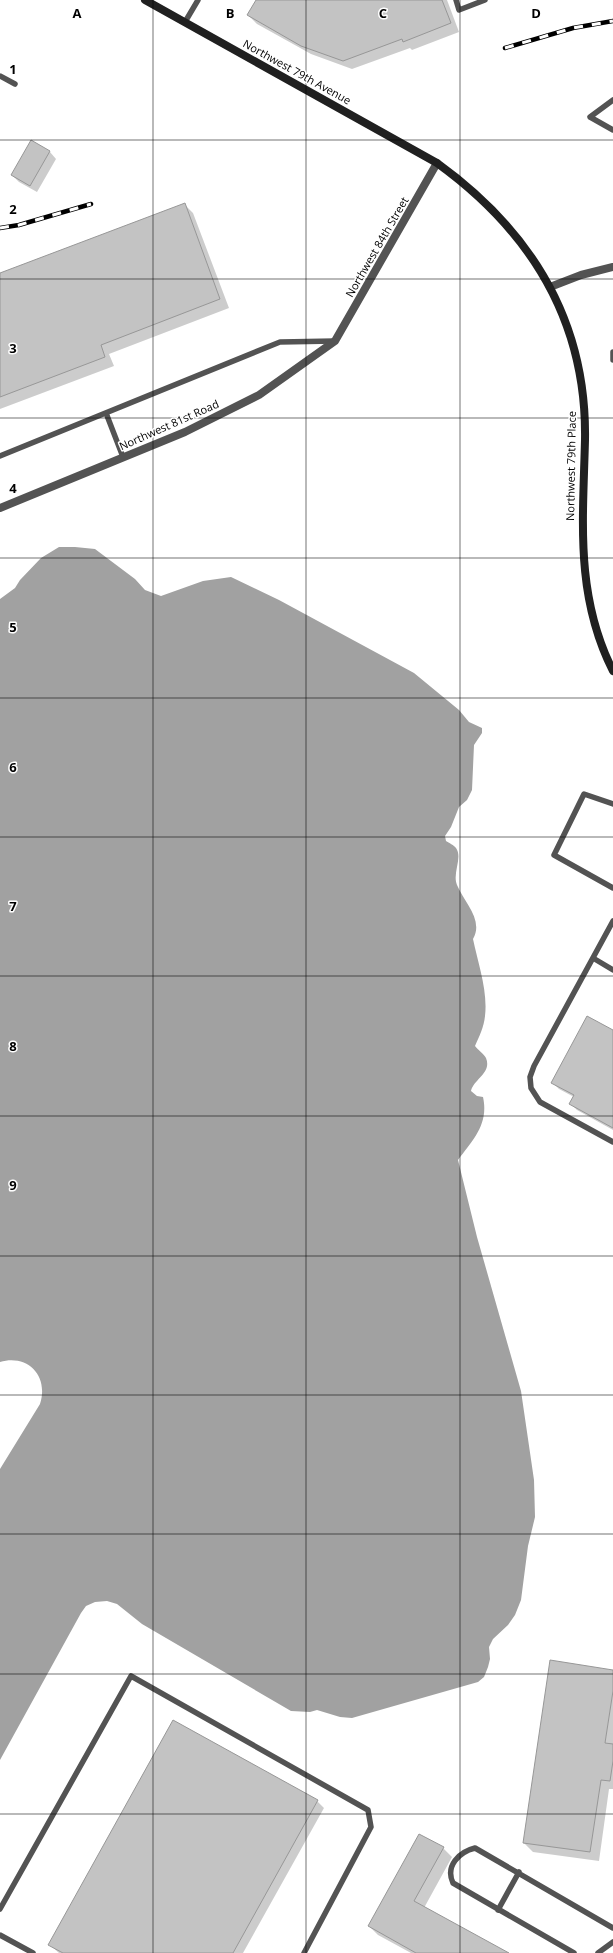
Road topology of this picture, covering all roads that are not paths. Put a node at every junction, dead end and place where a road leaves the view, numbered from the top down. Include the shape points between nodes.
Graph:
1 (145, 0) edge
2 (198, 0) edge
3 (456, 0) edge
4 (485, 0) edge
5 (185, 22) junction
6 (0, 76) edge
7 (15, 84) dead end
8 (613, 100) edge
9 (613, 130) edge
10 (437, 163) junction
11 (613, 268) edge
12 (550, 287) junction
13 (335, 341) junction
14 (613, 352) edge
15 (613, 360) edge
16 (106, 413) junction
17 (0, 456) edge
18 (123, 457) junction
19 (0, 508) edge
20 (613, 671) edge
21 (613, 804) edge
22 (613, 888) edge
23 (613, 921) edge
24 (593, 958) junction
25 (613, 970) edge
26 (613, 1142) edge
27 (519, 1872) junction
28 (0, 1909) edge
29 (498, 1910) junction
30 (613, 1928) edge
31 (0, 1935) edge
32 (613, 1942) edge
33 (34, 1953) edge
34 (304, 1953) edge
35 (574, 1953) edge
36 (598, 1953) edge

1 - 5 main road, Northwest 79th Avenue
2 - 5 lane
3 - 4 lane via 459,10
5 - 10 main road, Northwest 79th Avenue
6 - 7 lane
8 - 9 lane via 590,117
10 - 12 main road, Northwest 79th Place via 505,223 538,266
10 - 13 street, Northwest 84th Street
11 - 12 street via 586,273
12 - 20 main road, Northwest 79th Place via 569,334 580,384 585,438 582,528 584,572 592,617
13 - 16 lane via 280,342
13 - 18 street, Northwest 81st Road via 259,395 185,432
14 - 15 lane
16 - 17 lane
16 - 18 lane
18 - 19 street, Northwest 81st Road
21 - 22 lane via 584,794 554,855
23 - 24 lane
24 - 25 lane
24 - 26 lane via 534,1066 530,1077 531,1088 540,1102
27 - 29 lane
27 - 29 lane via 475,1848 467,1850 452,1865 449,1875 452,1883
27 - 30 lane
28 - 34 lane via 132,1676 368,1810 371,1827
29 - 35 lane
31 - 33 lane
32 - 36 lane

